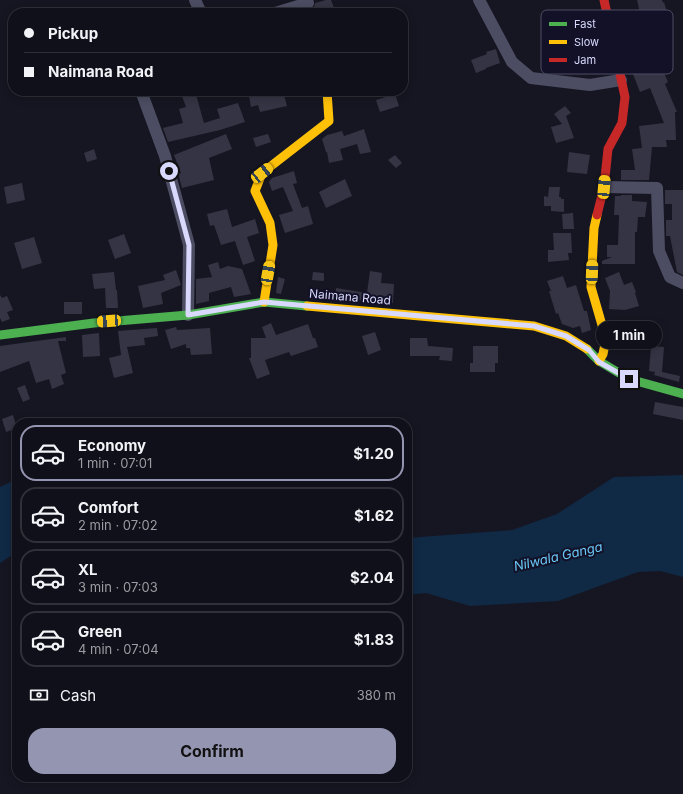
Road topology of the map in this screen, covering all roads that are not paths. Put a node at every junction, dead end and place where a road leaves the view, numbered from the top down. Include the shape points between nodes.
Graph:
1 (479, 0) edge
2 (604, 0) edge
3 (309, 5) edge
4 (296, 8) edge
5 (606, 10) edge
6 (620, 74) edge
7 (621, 80) junction
8 (143, 96) edge
9 (327, 96) edge
10 (604, 187) junction
11 (683, 283) edge
12 (264, 302) junction
13 (188, 315) junction
14 (0, 335) edge
15 (599, 362) junction
16 (683, 394) edge

1 - 7 street via 512,62 531,78 590,85
2 - 5 street
3 - 4 street
6 - 7 street
7 - 10 street via 625,97 622,123 608,149
8 - 13 street via 165,156 189,245
9 - 12 street via 329,121 262,173 255,191 270,223 273,245
10 - 11 street via 657,188 659,251 670,277
10 - 15 street via 594,228 591,287 606,339
12 - 13 street, Naimana Road
12 - 15 street, Naimana Road via 534,326 566,336 589,350
13 - 14 street, Naimana Road via 94,322
15 - 16 street, Naimana Road via 629,379

